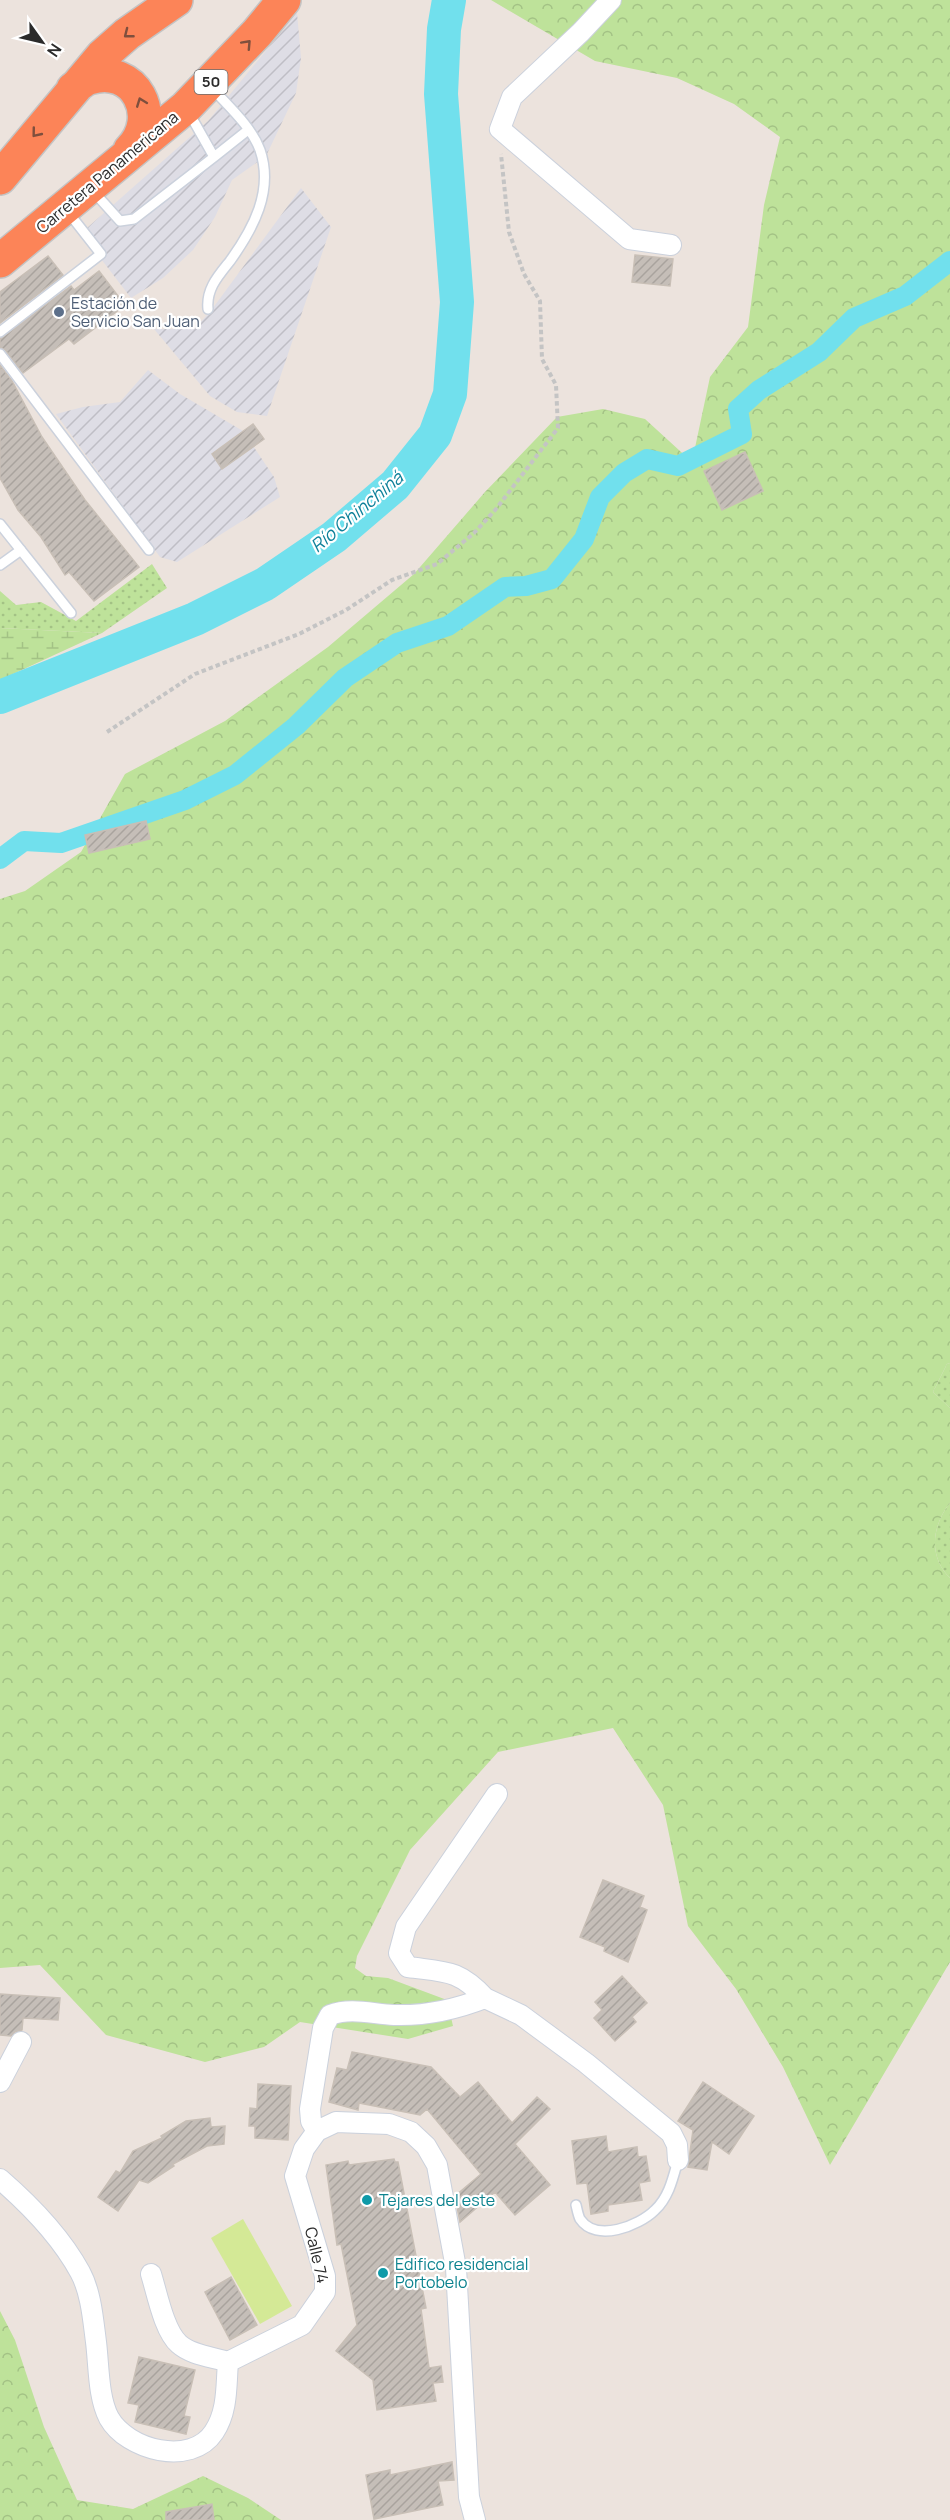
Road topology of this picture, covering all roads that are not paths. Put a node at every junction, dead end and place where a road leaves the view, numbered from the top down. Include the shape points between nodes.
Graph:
1 (176, 0) edge
2 (284, 0) edge
3 (611, 0) edge
4 (209, 85) junction
5 (72, 89) junction
6 (186, 107) junction
7 (248, 130) junction
8 (127, 154) junction
9 (214, 157) junction
10 (0, 178) edge
11 (90, 187) junction
12 (65, 207) junction
13 (671, 245) dead end
14 (0, 261) edge
15 (208, 309) dead end
16 (0, 332) edge
17 (0, 354) edge
18 (0, 524) edge
19 (4, 534) edge
20 (21, 550) junction
21 (148, 550) dead end
22 (0, 565) edge
23 (70, 613) dead end
24 (497, 1794) dead end
25 (485, 1998) junction
26 (21, 2042) dead end
27 (0, 2082) edge
28 (318, 2131) junction
29 (678, 2160) joint
30 (0, 2179) edge
31 (576, 2205) dead end
32 (151, 2274) dead end
33 (228, 2361) junction
34 (475, 2520) edge

1 -> 5 highway via 119,41
4 -> 2 highway, Carretera Panamericana / 50
3 - 13 street via 512,97 500,129 629,238
4 - 6 highway, Carretera Panamericana / 50
4 - 7 lane
8 -> 5 highway via 139,141 145,124 144,106 136,91 122,80 105,76 87,79
5 -> 10 highway
6 - 8 highway, Carretera Panamericana / 50
6 - 9 lane
7 - 9 lane
7 - 15 lane via 260,150 262,197 249,235 209,290
8 - 11 highway, Carretera Panamericana / 50
9 - 11 lane via 134,219 120,221
11 - 12 highway, Carretera Panamericana / 50
12 - 14 highway, Carretera Panamericana / 50
12 - 16 lane via 101,254
17 - 21 lane
18 - 19 lane
19 - 20 lane
20 - 22 lane
20 - 23 lane
24 - 25 street via 406,1927 399,1953 408,1967 455,1973
25 - 28 street via 426,2013 396,2015 343,2010 330,2015 323,2028 310,2109 311,2121
25 - 29 street via 521,2015 671,2133
26 - 27 street
28 - 33 street, Calle 74 via 304,2149 295,2176 325,2276 325,2292 302,2325
28 - 34 street via 336,2122 389,2124 411,2132 426,2146 437,2165 456,2268 469,2497
29 - 31 lane via 670,2189 656,2210 638,2223 609,2231 590,2228 579,2218
30 - 33 street via 60,2242 81,2273 92,2311 104,2401 109,2418 123,2435 170,2452 195,2448 213,2434 224,2414
32 - 33 street via 170,2332 180,2344

